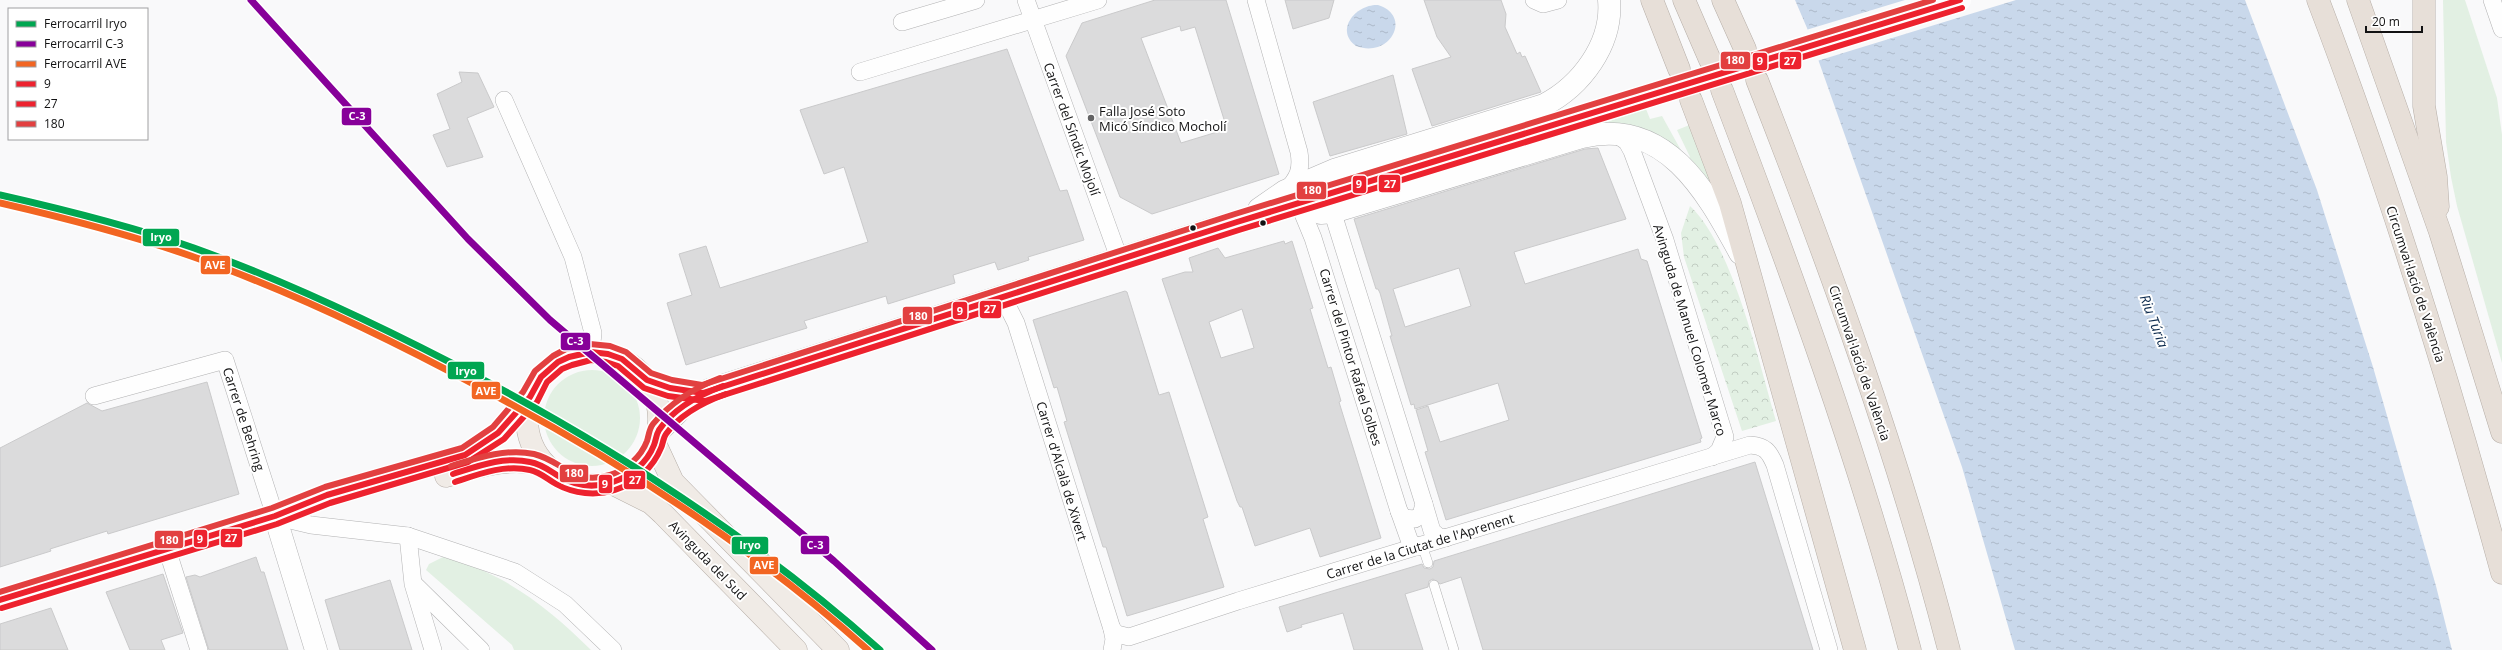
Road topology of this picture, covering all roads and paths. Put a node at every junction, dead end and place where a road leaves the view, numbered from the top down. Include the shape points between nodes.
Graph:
1 (976, 0) edge
2 (1026, 0) edge
3 (1098, 0) edge
4 (1256, 0) edge
5 (1534, 0) edge
6 (1558, 0) edge
7 (1609, 0) edge
8 (1652, 0) edge
9 (1684, 0) edge
10 (1723, 0) edge
11 (1960, 0) edge
12 (2318, 0) edge
13 (2358, 0) edge
14 (2424, 0) edge
15 (2492, 0) edge
16 (1032, 20) junction
17 (902, 22) dead end
18 (2502, 29) edge
19 (1745, 49) dead end
20 (1710, 60) dead end
21 (1679, 69) dead end
22 (860, 72) dead end
23 (1757, 80) dead end
24 (1722, 90) dead end
25 (504, 100) dead end
26 (1690, 100) dead end
27 (1616, 134) junction
28 (1292, 197) junction
29 (1330, 204) junction
30 (2440, 232) junction
31 (1119, 258) junction
32 (1748, 267) junction
33 (1002, 295) junction
34 (591, 352) junction
35 (647, 380) junction
36 (703, 393) junction
37 (94, 396) dead end
38 (530, 397) junction
39 (2502, 432) edge
40 (656, 437) junction
41 (1712, 456) junction
42 (545, 465) junction
43 (611, 483) junction
44 (1424, 504) junction
45 (1399, 511) junction
46 (282, 518) junction
47 (408, 536) junction
48 (1428, 541) junction
49 (167, 549) junction
50 (1428, 563) dead end
51 (2502, 573) edge
52 (413, 584) junction
53 (1434, 586) dead end
54 (0, 600) edge
55 (1112, 629) junction
56 (1129, 637) junction
57 (199, 650) edge
58 (316, 650) edge
59 (433, 650) edge
60 (481, 650) edge
61 (613, 650) edge
62 (796, 650) edge
63 (838, 650) edge
64 (1112, 650) edge
65 (1454, 650) edge
66 (1830, 650) edge
67 (1855, 650) edge
68 (1910, 650) edge
69 (1949, 650) edge

1 - 17 street
2 - 16 street, Carrer del Síndic Mojolí
3 - 16 street
4 - 28 street via 1299,152 1300,169
5 - 6 street via 1543,4
7 - 28 street via 1601,47 1569,90 1555,99 1544,105 1334,170
8 - 21 highway
9 - 20 highway
10 - 19 highway
11 - 29 street, bridge via 1648,96
12 - 51 highway, Circumval·lació de València via 2423,301
13 - 30 highway
14 - 30 highway via 2424,106 2436,177
15 - 18 street
16 - 22 street
16 - 31 street, Carrer del Síndic Mojolí
23 - 69 highway, Circumval·lació de València via 1802,195 1876,406
24 - 68 highway via 1767,207 1841,418
25 - 34 street via 573,257 593,333
26 - 32 highway via 1730,203
27 - 29 street via 1595,134 1568,140
27 - 32 street via 1644,140 1662,148 1678,160 1708,199
27 - 41 street, Avinguda de Manuel Colomer Marco via 1627,142 1632,151 1665,240 1725,437 1720,451
28 - 29 street via 1321,213
28 - 31 street via 1243,220
28 - 45 street, Carrer del Pintor Rafael Solbes via 1313,238
29 - 44 street, Carrer del Pintor Rafael Solbes
30 - 39 highway
31 - 33 street
32 - 67 highway
33 - 36 street
33 - 55 street, Carrer d'Alcalà de Xivert via 1016,323
34 - 35 main road via 622,359 636,368
34 - 38 main road via 558,362 541,377
35 - 36 street via 670,388
35 - 40 main road via 658,405
36 - 40 street via 684,406
37 - 46 street, Carrer de Behring via 225,360
38 - 42 main road via 526,415 528,433 534,450
38 - 46 main road via 498,433 465,455 327,495
40 - 43 main road via 642,464 633,472
40 - 63 main road via 673,482
41 - 48 street, Carrer de la Ciutat de l'Aprenent
41 - 66 street, Avinguda de Manuel Colomer Marco via 1750,445 1761,446 1769,452
42 - 43 main road via 559,476 575,483 593,486
42 - 46 main road via 527,461 493,463
43 - 62 main road, Avinguda del Sud via 651,503 664,514
44 - 45 street via 1421,515 1415,519 1403,518
44 - 48 street, Carrer del Pintor Rafael Solbes
45 - 48 street, Carrer del Pintor Rafael Solbes via 1410,542
46 - 47 street via 311,526
46 - 49 main road
46 - 58 street
47 - 52 street
47 - 61 street via 515,572 565,604
48 - 50 lane
48 - 56 street, Carrer de la Ciutat de l'Aprenent
49 - 54 main road
49 - 57 street
52 - 59 street
52 - 60 street
53 - 65 lane
55 - 56 street via 1117,634
55 - 64 street, Carrer d'Alcalà de Xivert
56 - 64 street, Carrer de la Ciutat de l'Aprenent

